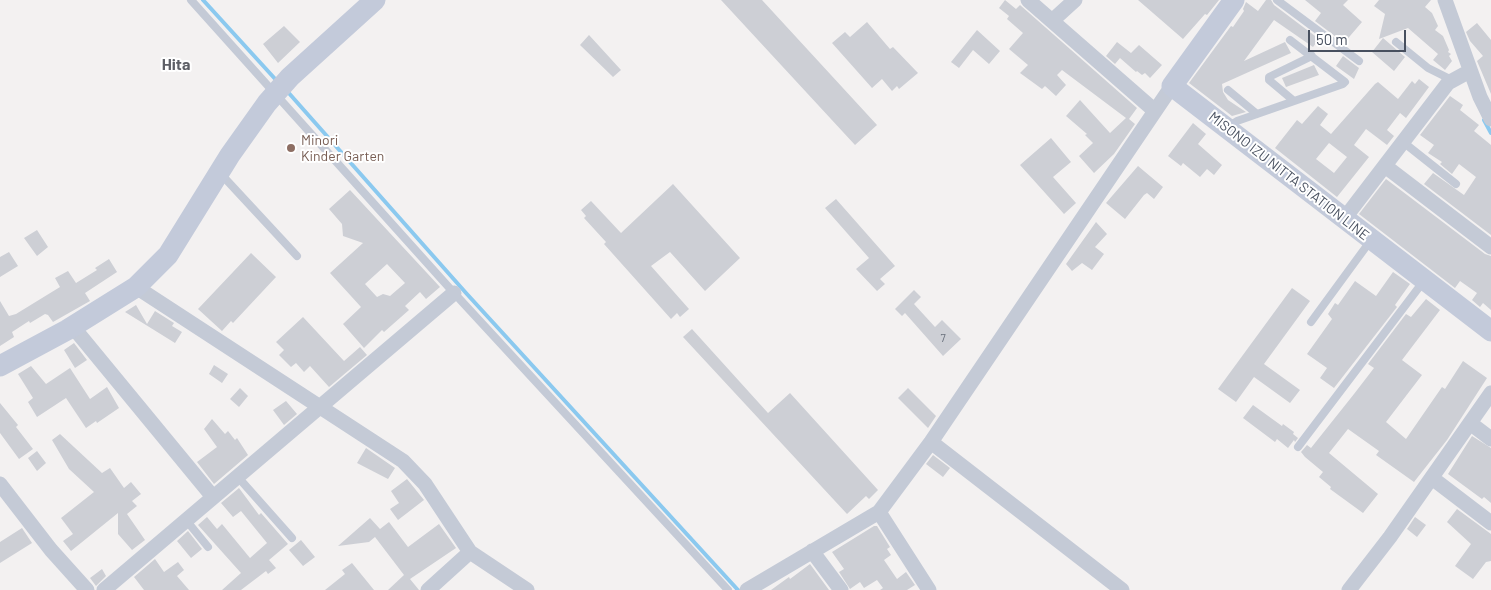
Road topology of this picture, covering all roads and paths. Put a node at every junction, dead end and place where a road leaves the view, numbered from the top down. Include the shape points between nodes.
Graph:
1 (191, 0) edge
2 (1028, 0) edge
3 (1075, 0) edge
4 (1234, 0) edge
5 (1277, 0) edge
6 (1445, 0) edge
7 (370, 2) edge
8 (1053, 20) junction
9 (1290, 40) dead end
10 (1396, 42) dead end
11 (1312, 56) junction
12 (1359, 61) dead end
13 (1470, 71) junction
14 (1452, 80) junction
15 (1172, 86) junction
16 (280, 88) junction
17 (1228, 90) dead end
18 (1294, 101) junction
19 (1156, 111) junction
20 (1490, 112) edge
21 (1257, 114) junction
22 (1227, 128) junction
23 (1403, 142) junction
24 (1385, 166) junction
25 (219, 172) junction
26 (1456, 184) dead end
27 (1344, 219) junction
28 (1371, 240) junction
29 (1491, 247) edge
30 (297, 256) dead end
31 (1424, 280) junction
32 (136, 287) junction
33 (454, 293) junction
34 (1311, 322) dead end
35 (73, 327) junction
36 (1491, 331) edge
37 (0, 366) edge
38 (1491, 393) edge
39 (320, 406) junction
40 (1470, 423) junction
41 (1491, 439) edge
42 (930, 442) junction
43 (1298, 448) dead end
44 (237, 476) junction
45 (1432, 478) junction
46 (0, 484) edge
47 (213, 497) junction
48 (879, 512) junction
49 (186, 520) junction
50 (1491, 523) edge
51 (292, 538) dead end
52 (208, 547) dead end
53 (812, 551) junction
54 (470, 552) junction
55 (750, 589) edge
56 (87, 590) edge
57 (104, 590) edge
58 (428, 590) edge
59 (527, 590) edge
60 (728, 590) edge
61 (842, 590) edge
62 (929, 590) edge
63 (1122, 590) edge
64 (1349, 590) edge

1 - 16 lane
2 - 8 street
3 - 8 street
4 - 15 main road
5 - 12 lane
6 - 13 street
7 - 16 main road
8 - 19 street
9 - 11 lane
10 - 14 lane via 1428,68
11 - 18 lane via 1269,77
11 - 18 lane via 1345,82
13 - 14 street
13 - 20 street
14 - 23 street
15 - 19 street
15 - 22 main road, MISONO IZU NITTA STATION LINE
16 - 25 main road
16 - 33 lane
17 - 21 lane
18 - 21 lane
19 - 42 street
21 - 22 lane
22 - 27 main road, MISONO IZU NITTA STATION LINE
23 - 24 street
23 - 26 lane
24 - 27 street
24 - 29 street
25 - 30 lane
25 - 32 main road via 168,255
27 - 28 main road, MISONO IZU NITTA STATION LINE
28 - 31 main road, MISONO IZU NITTA STATION LINE
28 - 34 lane
31 - 36 main road, MISONO IZU NITTA STATION LINE
31 - 43 lane
32 - 35 main road
32 - 39 street
33 - 39 street
33 - 60 lane
35 - 37 main road
35 - 47 street
38 - 40 street
39 - 44 street
39 - 54 street via 412,469
40 - 41 street
40 - 45 street
42 - 48 street
42 - 63 street
44 - 47 street
44 - 51 lane
45 - 50 street
45 - 64 street
46 - 56 street
47 - 49 street
48 - 53 street
48 - 62 street
49 - 52 lane
49 - 57 street
53 - 55 street
53 - 61 street
54 - 58 street
54 - 59 street

